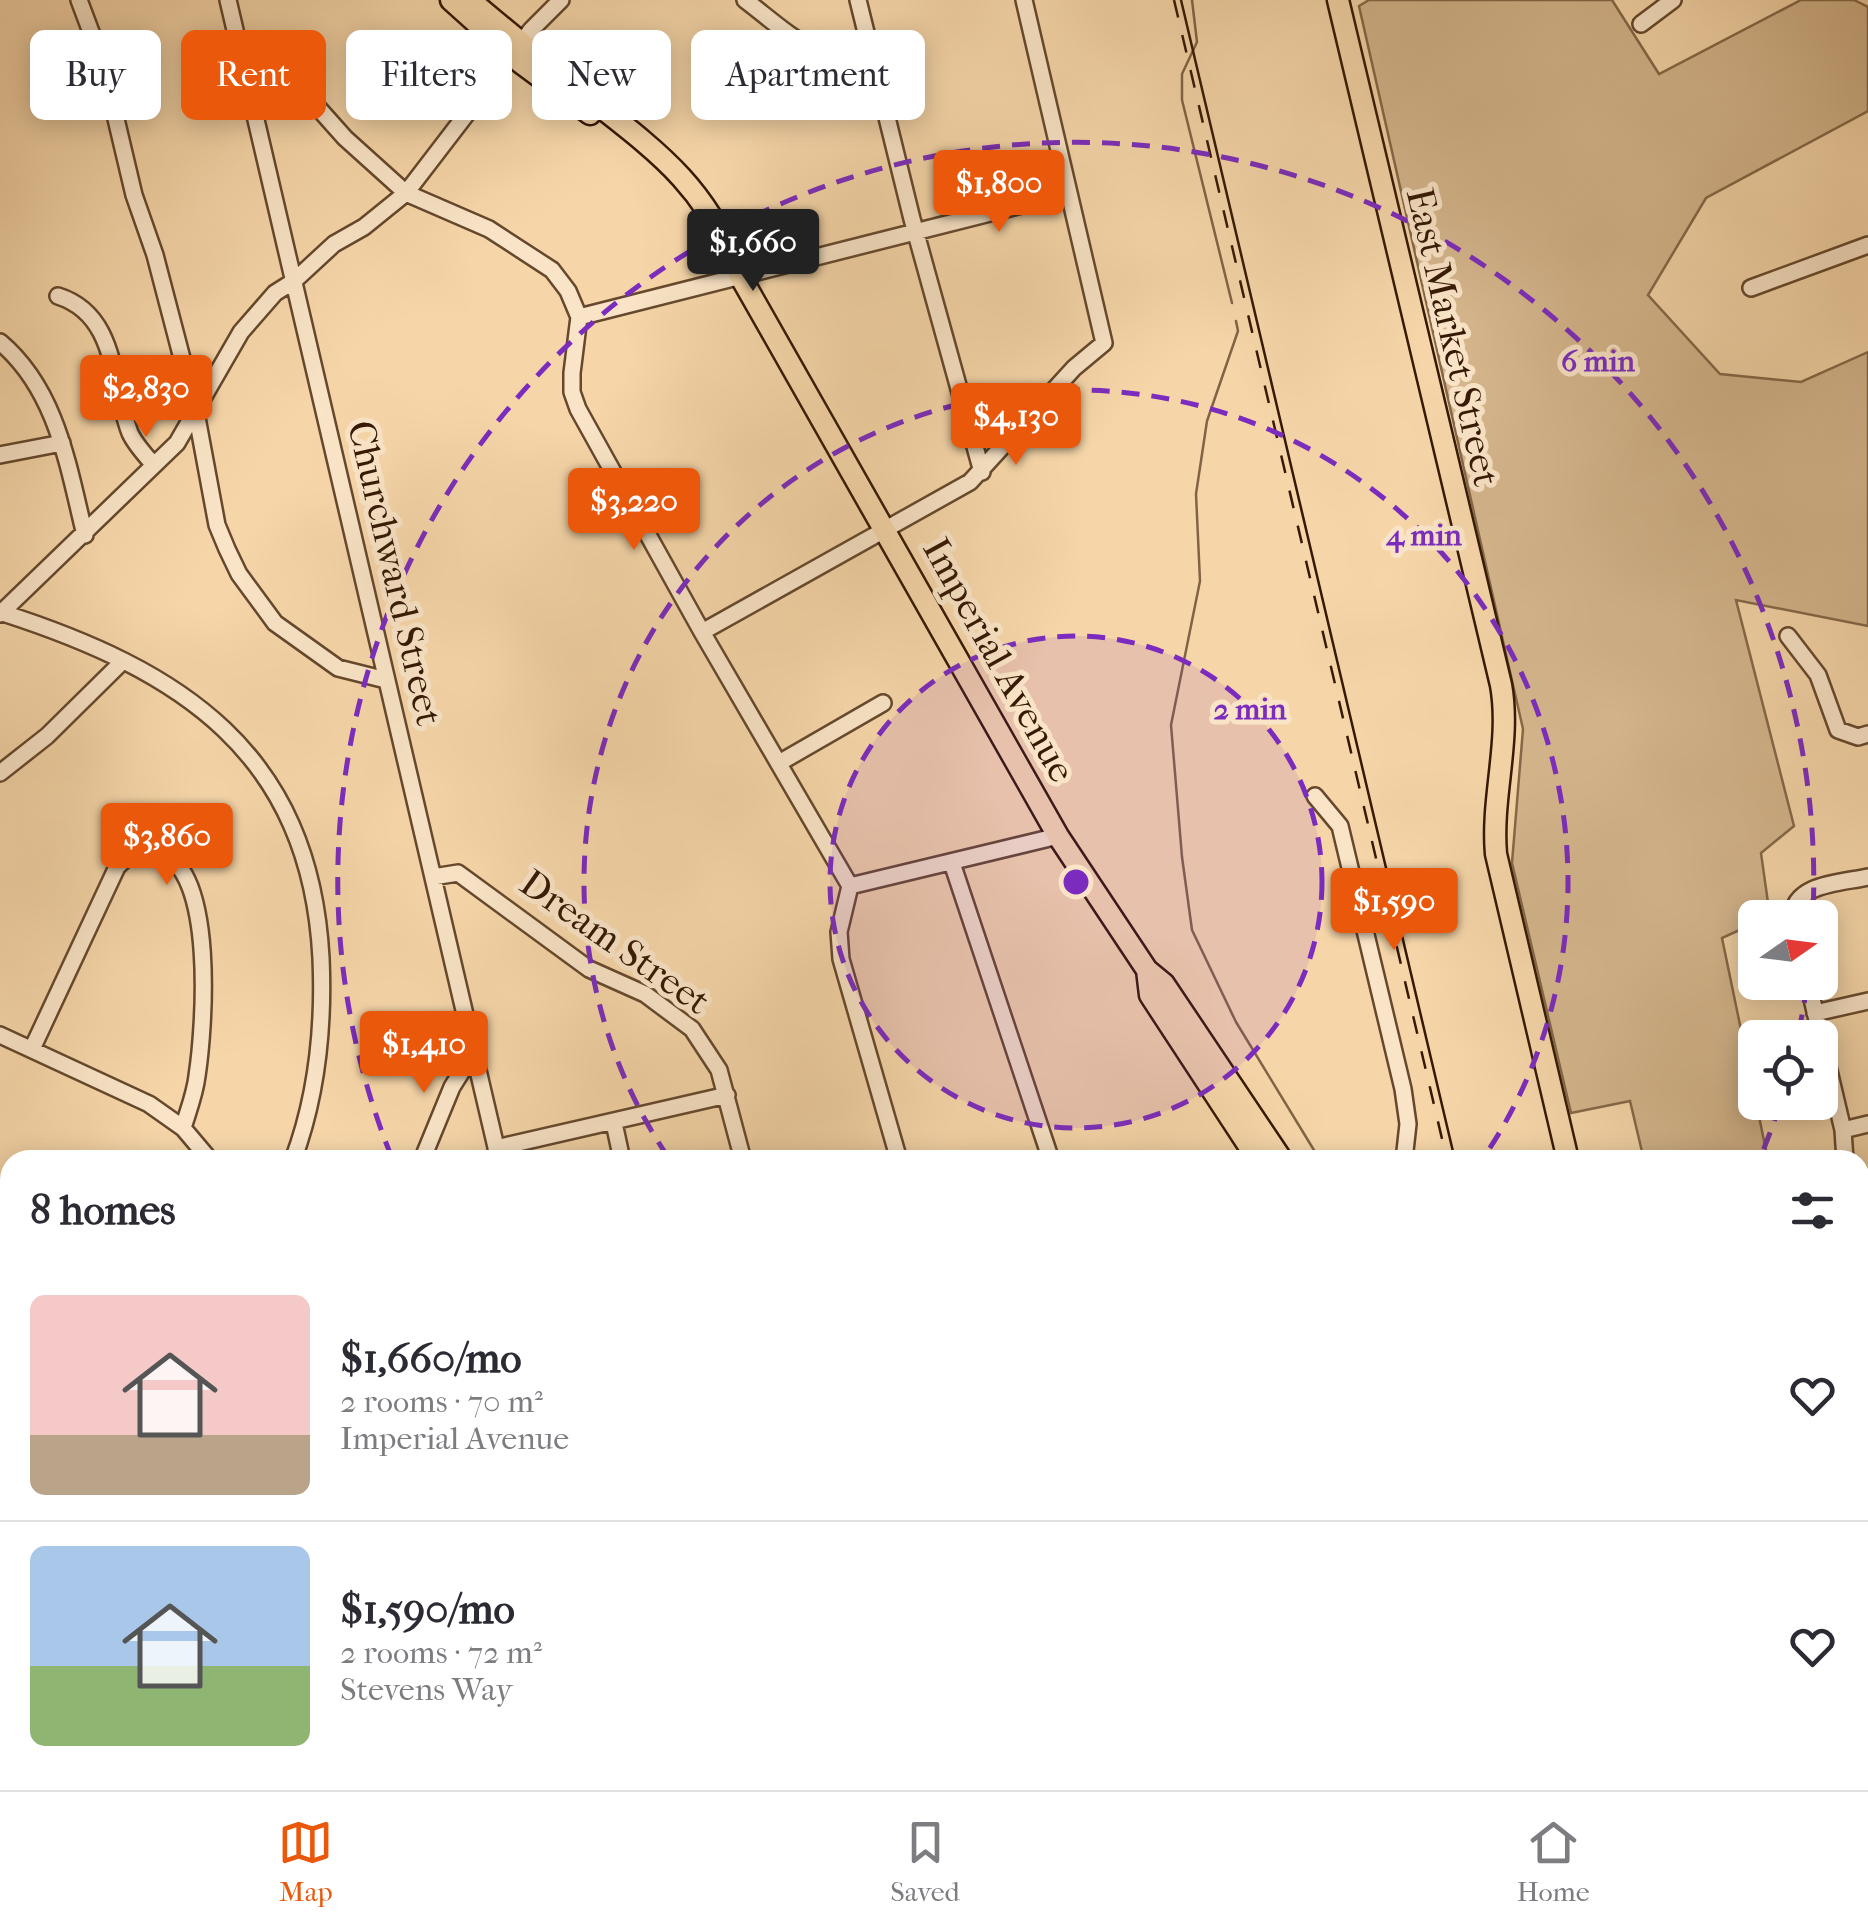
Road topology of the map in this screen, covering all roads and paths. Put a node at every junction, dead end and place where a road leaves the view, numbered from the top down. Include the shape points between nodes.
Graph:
1 (79, 0) edge
2 (228, 0) edge
3 (452, 0) edge
4 (470, 0) edge
5 (561, 0) edge
6 (745, 0) edge
7 (858, 0) edge
8 (1024, 0) edge
9 (1338, 0) edge
10 (1673, 0) edge
11 (1641, 24) dead end
12 (235, 30) edge
13 (788, 30) edge
14 (865, 30) edge
15 (516, 49) junction
16 (326, 117) edge
17 (256, 120) edge
18 (888, 120) edge
19 (406, 192) junction
20 (1069, 193) junction
21 (918, 234) junction
22 (1868, 245) edge
23 (740, 274) junction
24 (294, 281) junction
25 (1751, 288) dead end
26 (58, 296) dead end
27 (579, 316) junction
28 (0, 342) edge
29 (196, 412) junction
30 (62, 443) junction
31 (0, 455) edge
32 (152, 464) junction
33 (982, 472) junction
34 (885, 530) junction
35 (85, 535) junction
36 (0, 613) edge
37 (702, 632) junction
38 (1788, 636) dead end
39 (123, 661) junction
40 (386, 680) junction
41 (884, 703) dead end
42 (1868, 734) edge
43 (778, 763) junction
44 (0, 773) edge
45 (1314, 796) dead end
46 (1058, 836) junction
47 (952, 863) junction
48 (432, 877) junction
49 (1868, 877) edge
50 (850, 886) junction
51 (1797, 900) edge
52 (1146, 970) junction
53 (1812, 1000) edge
54 (1868, 1001) edge
55 (1815, 1012) junction
56 (0, 1035) edge
57 (32, 1049) junction
58 (472, 1055) junction
59 (727, 1095) junction
60 (614, 1123) junction
61 (1868, 1124) edge
62 (183, 1128) junction
63 (1843, 1130) junction
64 (202, 1150) edge
65 (296, 1150) edge
66 (426, 1150) edge
67 (497, 1150) edge
68 (513, 1150) edge
69 (620, 1150) edge
70 (741, 1150) edge
71 (895, 1150) edge
72 (1048, 1150) edge
73 (1251, 1150) edge
74 (1275, 1150) edge
75 (1405, 1150) edge
76 (1566, 1150) edge
77 (1844, 1150) edge
78 (1050, 1790) edge
79 (1118, 1790) edge

1 - 29 street via 103,64
2 - 12 street, Churchward Street
3 - 15 main road, Imperial Avenue
4 - 15 main road, Imperial Avenue
5 - 15 street
6 - 13 street
7 - 14 street
8 - 20 street
9 - 76 main road, East Market Street via 1501,685 1505,724 1496,854
10 - 11 street
15 - 19 street
15 - 23 main road, Imperial Avenue via 653,146 682,175
16 - 19 street
17 - 24 street, Churchward Street
18 - 21 street
19 - 24 street
19 - 27 street via 489,229 552,270
20 - 21 street
20 - 33 street via 1104,343
21 - 23 street
21 - 33 street
22 - 25 street
23 - 27 street
23 - 34 main road, Imperial Avenue
24 - 29 street via 274,293 241,332
24 - 40 street, Churchward Street
26 - 32 street via 74,301 100,329 131,434
27 - 37 street via 572,373 578,408
28 - 30 street via 36,380
29 - 32 street via 177,443
29 - 40 street via 217,525 256,598 306,648 338,668
30 - 31 street
30 - 35 street
32 - 35 street
33 - 34 street
34 - 37 street
34 - 46 main road, Imperial Avenue
35 - 36 street
36 - 39 street
37 - 43 street
38 - 42 street via 1818,675 1838,730 1858,738
39 - 44 street
39 - 65 street via 184,696 238,742 275,790 306,856 318,914 322,994 313,1090
40 - 48 street, Churchward Street
41 - 43 street
43 - 50 street
45 - 75 street via 1340,826 1404,1088
46 - 47 street
46 - 52 main road, Imperial Avenue
47 - 50 street
47 - 72 street
48 - 58 street, Churchward Street
48 - 59 street, Dream Street via 458,874 589,969 666,1007 706,1046
49 - 51 street via 1805,892
50 - 71 street via 839,932 841,960
52 - 73 main road, Imperial Avenue via 1150,995
52 - 74 main road, Imperial Avenue via 1164,984
53 - 55 street
54 - 55 street
55 - 63 street
56 - 57 street
57 - 62 street via 149,1104
57 - 62 street via 117,866 136,853 167,855 188,882 202,962 197,1081
58 - 66 street
58 - 67 street, Churchward Street
59 - 60 street
59 - 70 street, Dream Street
60 - 68 street
60 - 69 street
61 - 63 street
62 - 64 street
63 - 77 street
78 - 79 street

